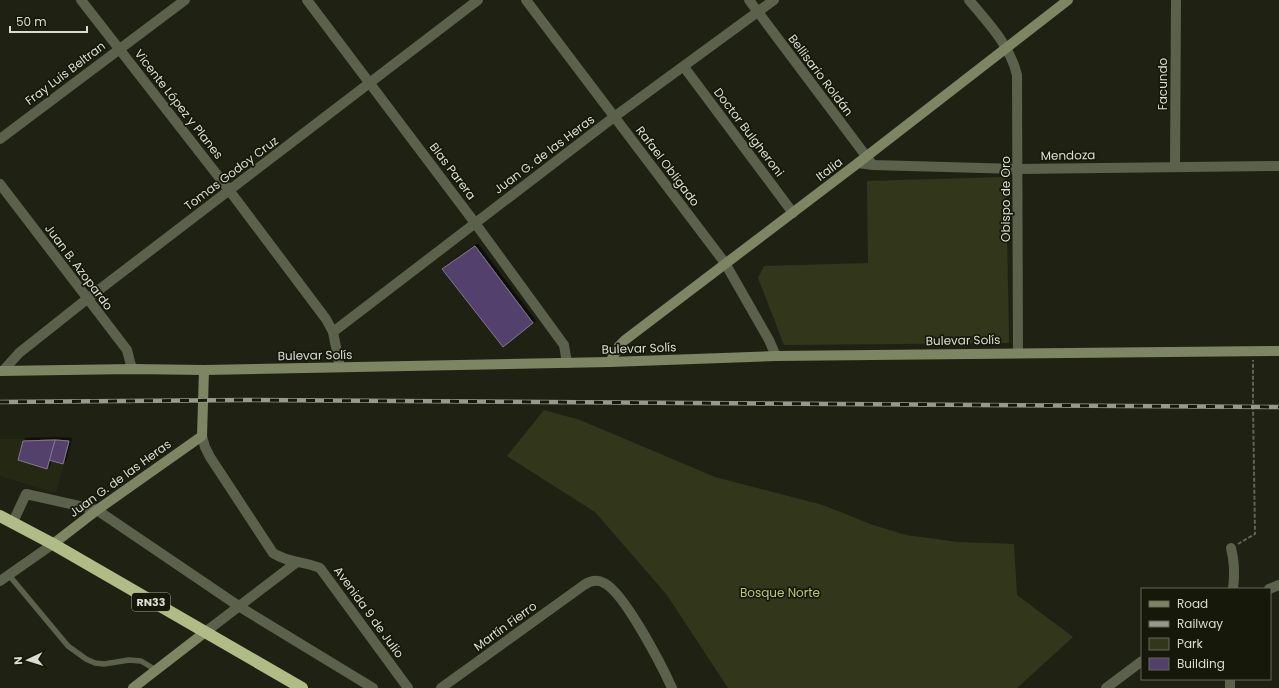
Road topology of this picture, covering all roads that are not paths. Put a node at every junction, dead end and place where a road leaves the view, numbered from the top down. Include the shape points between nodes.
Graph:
1 (81, 0) edge
2 (185, 0) edge
3 (307, 0) edge
4 (478, 0) edge
5 (526, 0) edge
6 (749, 0) edge
7 (774, 0) edge
8 (969, 0) edge
9 (1068, 0) edge
10 (1176, 0) edge
11 (758, 12) junction
12 (1006, 47) junction
13 (119, 49) junction
14 (684, 67) junction
15 (371, 83) junction
16 (614, 117) junction
17 (0, 139) edge
18 (866, 156) junction
19 (858, 163) junction
20 (873, 165) junction
21 (1279, 166) edge
22 (1175, 167) junction
23 (1018, 169) junction
24 (0, 184) edge
25 (229, 190) junction
26 (793, 213) junction
27 (475, 223) junction
28 (725, 263) junction
29 (87, 299) junction
30 (333, 332) junction
31 (1279, 351) edge
32 (1018, 353) junction
33 (776, 356) junction
34 (610, 362) junction
35 (567, 363) junction
36 (340, 367) junction
37 (132, 369) junction
38 (204, 370) junction
39 (1, 371) edge
40 (202, 436) junction
41 (97, 510) junction
42 (0, 516) edge
43 (13, 522) junction
44 (53, 544) junction
45 (1231, 548) road end
46 (297, 562) junction
47 (8, 574) junction
48 (0, 581) edge
49 (1233, 588) edge
50 (240, 607) junction
51 (204, 633) junction
52 (1141, 662) edge
53 (156, 670) junction
54 (134, 688) edge
55 (302, 688) edge
56 (373, 688) edge
57 (408, 688) edge
58 (441, 688) edge
59 (672, 688) edge
60 (1106, 688) edge

1 - 13 street, Vicente López y Planes
2 - 13 street, Fray Luis Beltran
3 - 15 street, Blas Parera
4 - 15 street, Tomas Godoy Cruz
5 - 16 street, Rafael Obligado
6 - 11 street, Bellisario Roldán
7 - 11 street, Juan G. de las Heras
8 - 12 street, Obispo de Oro
9 - 12 street, Italia
10 - 22 street, Facundo
11 - 14 street, Juan G. de las Heras
11 - 18 street, Bellisario Roldán
12 - 18 street, Italia
12 - 23 street, Obispo de Oro via 1017,75
13 - 17 street, Fray Luis Beltran
13 - 25 street, Vicente López y Planes
14 - 16 street, Juan G. de las Heras
14 - 26 street, Doctor Bulgheroni
15 - 25 street, Tomas Godoy Cruz
15 - 27 street, Blas Parera
16 - 27 street, Juan G. de las Heras
16 - 28 street, Rafael Obligado
18 - 19 street, Italia
18 - 20 street, Bellisario Roldán
19 - 20 street, Mendoza
19 - 26 street, Italia
20 - 23 street, Mendoza
21 - 22 street, Mendoza
22 - 23 street, Mendoza
23 - 32 street, Obispo de Oro
24 - 29 street, Juan B. Azopardo
25 - 29 street, Tomas Godoy Cruz
25 - 30 street, Vicente López y Planes via 326,319
26 - 28 street, Italia
27 - 30 street, Juan G. de las Heras
27 - 35 street, Blas Parera via 564,345
28 - 33 street, Rafael Obligado
28 - 34 street, Italia via 625,340
29 - 37 street, Juan B. Azopardo via 127,350
29 - 39 street, Tomas Godoy Cruz via 19,353
30 - 36 street, Vicente López y Planes
31 - 32 street, Bulevar Solís
32 - 33 street, Bulevar Solís
33 - 34 street, Bulevar Solís
34 - 35 street, Bulevar Solís
35 - 36 street, Bulevar Solís
36 - 38 street, Bulevar Solís
37 - 38 street, Bulevar Solís
37 - 39 street, Bulevar Solís
38 - 40 street
40 - 41 street, Juan G. de las Heras
40 - 46 street, Avenida 9 de Julio via 210,457 274,553
41 - 43 street via 26,494
41 - 44 street, Juan G. de las Heras
41 - 50 street
42 - 43 highway, RN33
43 - 44 highway, RN33
44 - 47 street, Juan G. de las Heras
44 - 51 highway, RN33
45 - 49 street via 1235,574
46 - 50 street
46 - 57 street, Avenida 9 de Julio via 320,568
47 - 48 street, Juan G. de las Heras
47 - 53 lane via 68,646 86,659 104,664 141,661
50 - 51 street
50 - 56 street
51 - 53 street
51 - 55 highway, RN33
52 - 60 street
53 - 54 street
58 - 59 street, Martín Fierro via 590,581 605,583 615,592 659,661

